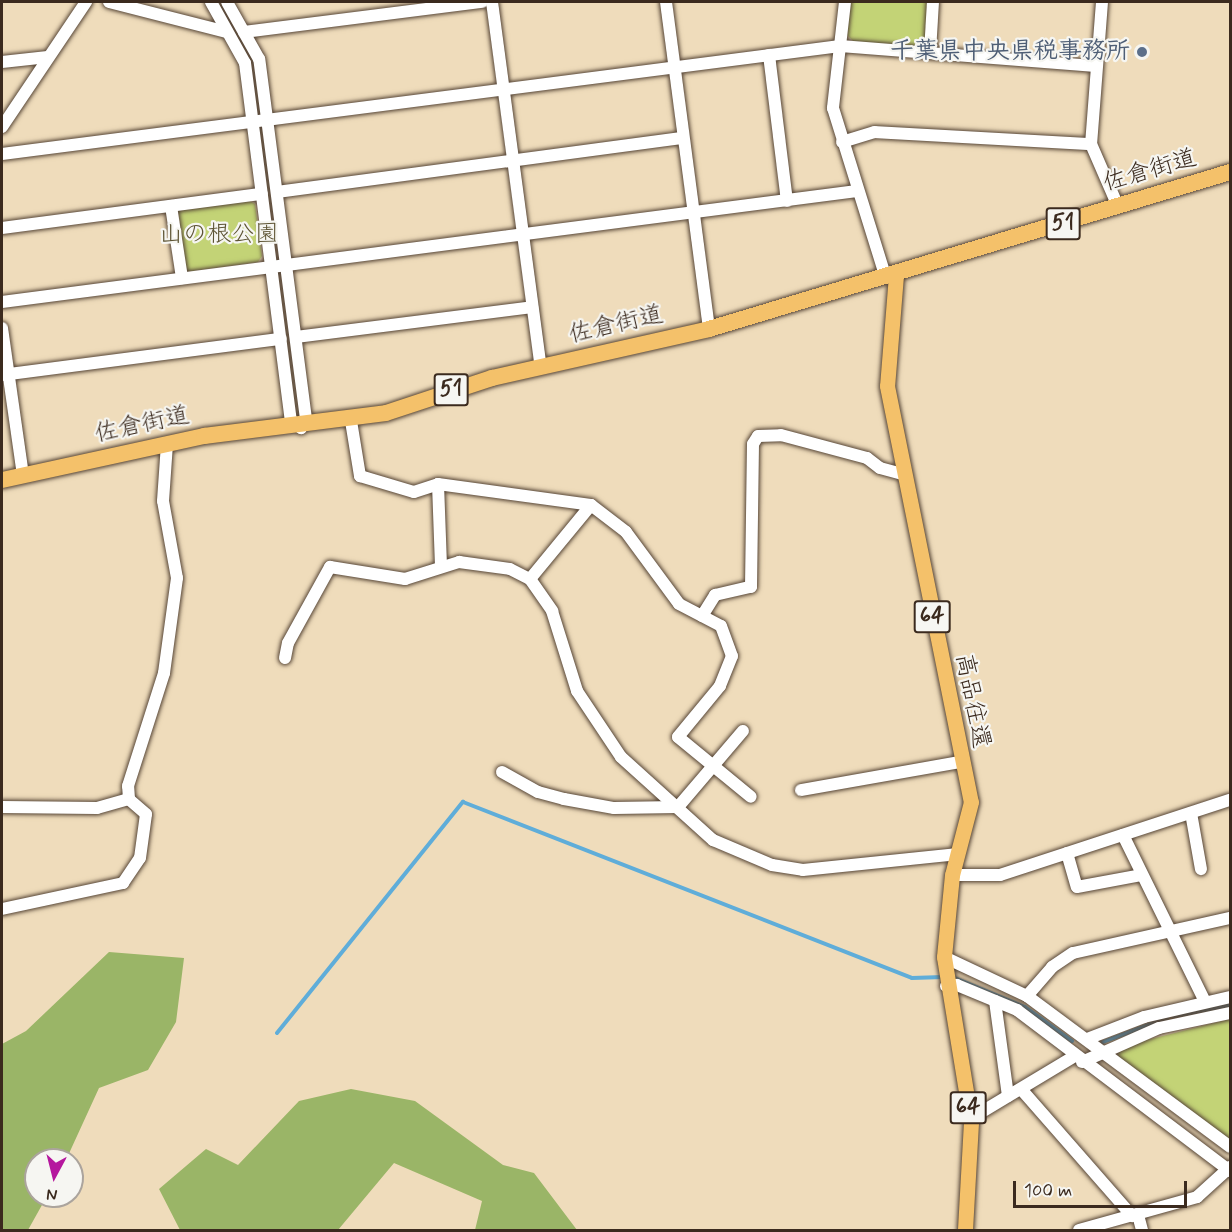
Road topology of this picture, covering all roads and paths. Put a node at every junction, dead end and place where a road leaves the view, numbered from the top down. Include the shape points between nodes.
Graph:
1 (86, 2) edge
2 (109, 2) edge
3 (211, 2) edge
4 (227, 2) edge
5 (466, 2) edge
6 (482, 2) edge
7 (492, 2) edge
8 (666, 2) edge
9 (845, 2) edge
10 (933, 2) edge
11 (1102, 2) edge
12 (228, 32) junction
13 (244, 32) junction
14 (840, 46) junction
15 (930, 52) junction
16 (769, 55) junction
17 (48, 57) junction
18 (2, 62) edge
19 (675, 66) junction
20 (1096, 66) junction
21 (503, 89) junction
22 (267, 120) junction
23 (252, 122) junction
24 (2, 127) edge
25 (681, 138) junction
26 (842, 141) junction
27 (1091, 144) junction
28 (2, 154) edge
29 (513, 161) junction
30 (1230, 172) edge
31 (857, 191) junction
32 (277, 192) junction
33 (262, 194) junction
34 (787, 201) junction
35 (1117, 204) junction
36 (171, 206) junction
37 (691, 213) junction
38 (2, 228) edge
39 (522, 235) junction
40 (286, 265) junction
41 (272, 267) junction
42 (888, 273) junction
43 (182, 278) junction
44 (2, 302) edge
45 (532, 307) junction
46 (2, 328) edge
47 (709, 329) junction
48 (296, 337) junction
49 (281, 339) junction
50 (541, 367) junction
51 (4, 375) edge
52 (351, 421) junction
53 (301, 428) junction
54 (167, 444) junction
55 (902, 474) junction
56 (23, 476) junction
57 (2, 480) edge
58 (438, 484) junction
59 (591, 505) junction
60 (441, 567) junction
61 (530, 579) junction
62 (702, 616) junction
63 (285, 658) dead end
64 (743, 731) dead end
65 (960, 762) junction
66 (714, 766) junction
67 (502, 772) dead end
68 (801, 790) dead end
69 (751, 797) dead end
70 (129, 799) junction
71 (1230, 800) edge
72 (2, 807) edge
73 (678, 807) junction
74 (1191, 813) junction
75 (1123, 835) junction
76 (1066, 853) junction
77 (958, 854) junction
78 (1202, 869) dead end
79 (952, 875) junction
80 (1141, 875) junction
81 (2, 909) edge
82 (1230, 918) edge
83 (1167, 932) junction
84 (944, 957) junction
85 (946, 986) junction
86 (1027, 996) junction
87 (1230, 997) edge
88 (995, 1001) junction
89 (1205, 1002) junction
90 (1230, 1012) edge
91 (1087, 1039) junction
92 (1101, 1052) junction
93 (1079, 1059) junction
94 (1021, 1089) junction
95 (1008, 1096) junction
96 (970, 1119) junction
97 (1230, 1148) edge
98 (1230, 1169) edge
99 (1135, 1216) junction
100 (965, 1230) edge
101 (1079, 1230) edge
102 (1142, 1230) edge

1 - 17 street
2 - 12 street
3 - 12 street
4 - 13 street
5 - 6 street
5 - 13 street
7 - 21 street
8 - 19 street
9 - 14 street
10 - 15 street
11 - 20 street
12 - 23 street via 245,63
13 - 22 street via 259,59
14 - 15 street
14 - 16 street
14 - 26 street via 833,108
15 - 20 street
16 - 19 street
16 - 34 street
17 - 18 street
17 - 24 street
19 - 21 street
19 - 25 street
20 - 27 street
21 - 22 street
21 - 29 street
22 - 23 street
22 - 32 street
23 - 28 street
23 - 33 street
25 - 29 street
25 - 37 street
26 - 27 street via 875,132
26 - 31 street
27 - 35 street
29 - 32 street
29 - 39 street
30 - 35 highway, 佐倉街道 / 51
31 - 34 street
31 - 42 street
32 - 40 street
33 - 36 street
33 - 41 street
34 - 37 street
35 - 42 highway, 佐倉街道 / 51
36 - 38 street
36 - 43 street
37 - 39 street
37 - 47 street
39 - 40 street
39 - 45 street
40 - 41 street
40 - 48 street
41 - 43 street
41 - 49 street
42 - 47 highway, 佐倉街道 / 51
42 - 55 main road, 高品往還 / 64 via 887,375
43 - 44 street
45 - 48 street
45 - 50 street
46 - 51 street
47 - 50 highway, 佐倉街道 / 51
48 - 53 street via 306,419
49 - 51 street
49 - 53 street via 291,420
50 - 52 highway, 佐倉街道 / 51
51 - 56 street
52 - 53 highway, 佐倉街道 / 51
52 - 58 street via 360,476 414,492
53 - 54 highway, 佐倉街道 / 51
54 - 56 highway, 佐倉街道 / 51
54 - 70 street via 163,501 177,578 164,674 128,786
55 - 62 street via 880,468 867,458 782,435 758,436 753,444 751,587 715,595
55 - 65 main road, 高品往還 / 64
56 - 57 highway, 佐倉街道 / 51
58 - 59 street
58 - 60 street
59 - 61 street
59 - 62 street via 626,532 679,604
60 - 61 street via 494,565
60 - 63 street via 405,579 330,567 288,643
61 - 73 street via 562,630 583,700 621,757
62 - 66 street via 721,626 732,656 720,686 678,737
64 - 66 street
65 - 68 street
65 - 77 main road, 高品往還 / 64 via 971,802
66 - 69 street
66 - 73 street
67 - 73 street via 538,792 564,799 614,808
70 - 72 street via 97,808
70 - 81 street via 146,814 140,858 123,883
71 - 74 street
73 - 77 street via 697,829 721,845 803,870
74 - 75 street
74 - 78 street
75 - 76 street
75 - 80 street
76 - 79 street via 1000,875
76 - 80 street via 1077,887
77 - 79 main road, 高品往還 / 64
79 - 84 main road, 高品往還 / 64
80 - 83 street
82 - 83 street
83 - 86 street via 1073,953 1052,967
83 - 89 street
84 - 85 main road, 64
84 - 86 street
85 - 88 street
85 - 96 main road, 64
86 - 91 street
87 - 89 street
88 - 93 street via 1017,1010
88 - 95 street
89 - 91 street via 1144,1017
90 - 92 street via 1159,1028
91 - 92 street
92 - 93 street
92 - 97 street
93 - 94 street
93 - 98 street
94 - 95 street
94 - 99 street
95 - 96 street
96 - 100 main road, 64
98 - 99 street via 1197,1197
99 - 101 street
99 - 102 street

